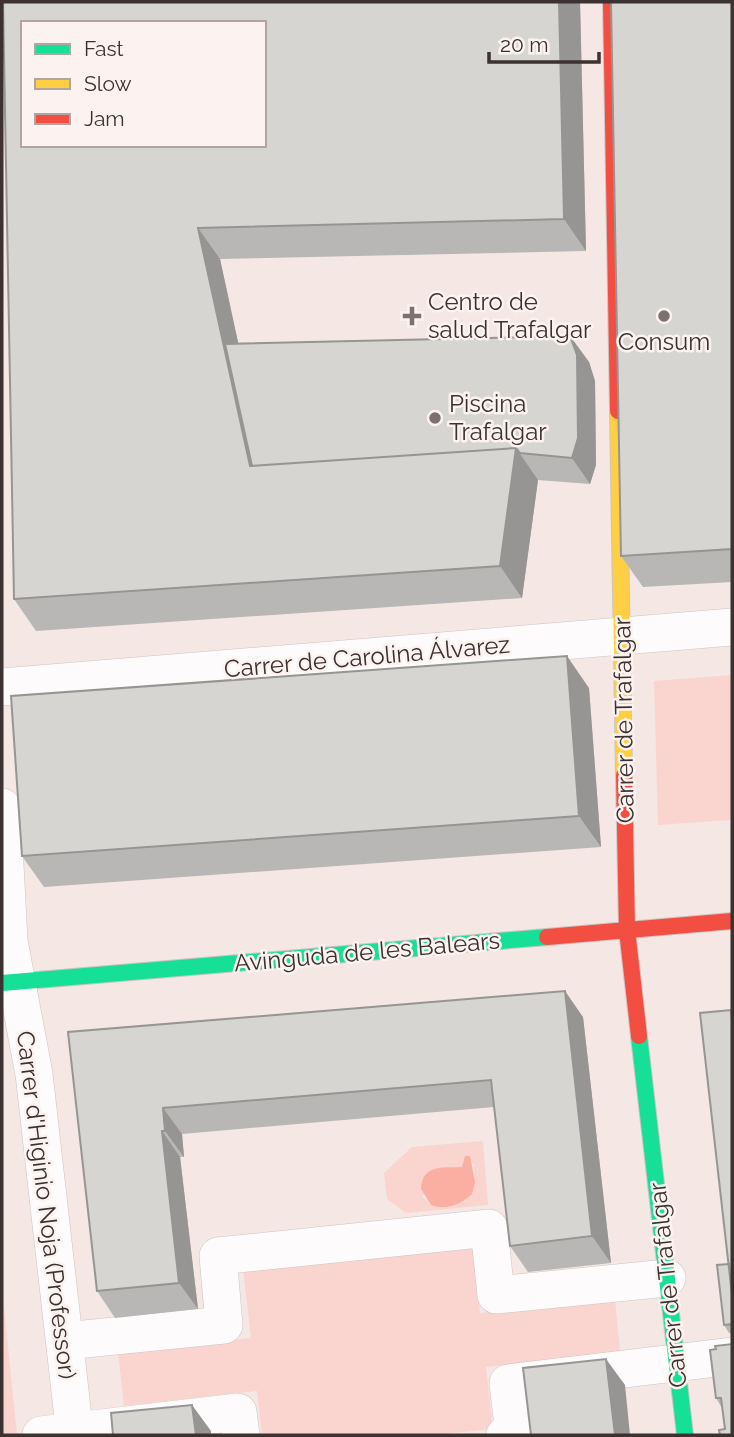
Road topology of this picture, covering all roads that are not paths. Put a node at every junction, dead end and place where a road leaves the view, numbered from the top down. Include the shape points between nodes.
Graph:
1 (611, 2) edge
2 (732, 627) edge
3 (623, 636) junction
4 (2, 687) edge
5 (2, 807) edge
6 (732, 921) edge
7 (627, 930) junction
8 (8, 982) edge
9 (667, 1278) junction
10 (65, 1341) junction
11 (732, 1356) edge
12 (677, 1362) junction
13 (63, 1434) edge
14 (241, 1435) edge
15 (506, 1435) edge
16 (685, 1435) edge

1 - 3 street, Carrer de Trafalgar
2 - 3 street, Carrer de Carolina Álvarez
3 - 4 street, Carrer de Carolina Álvarez
3 - 7 street, Carrer de Trafalgar
5 - 8 street, Carrer d'Higinio Noja (Professor)
6 - 7 street, Avinguda de les Balears
7 - 8 street, Avinguda de les Balears
7 - 9 street, Carrer de Trafalgar
8 - 10 street, Carrer d'Higinio Noja (Professor) via 34,1074
9 - 10 street via 496,1295 489,1228 218,1256 224,1325
9 - 12 street, Carrer de Trafalgar
10 - 13 street, Carrer d'Higinio Noja (Professor)
11 - 12 street
12 - 15 street via 508,1383 513,1434
12 - 16 street, Carrer de Trafalgar
13 - 14 street via 238,1412

